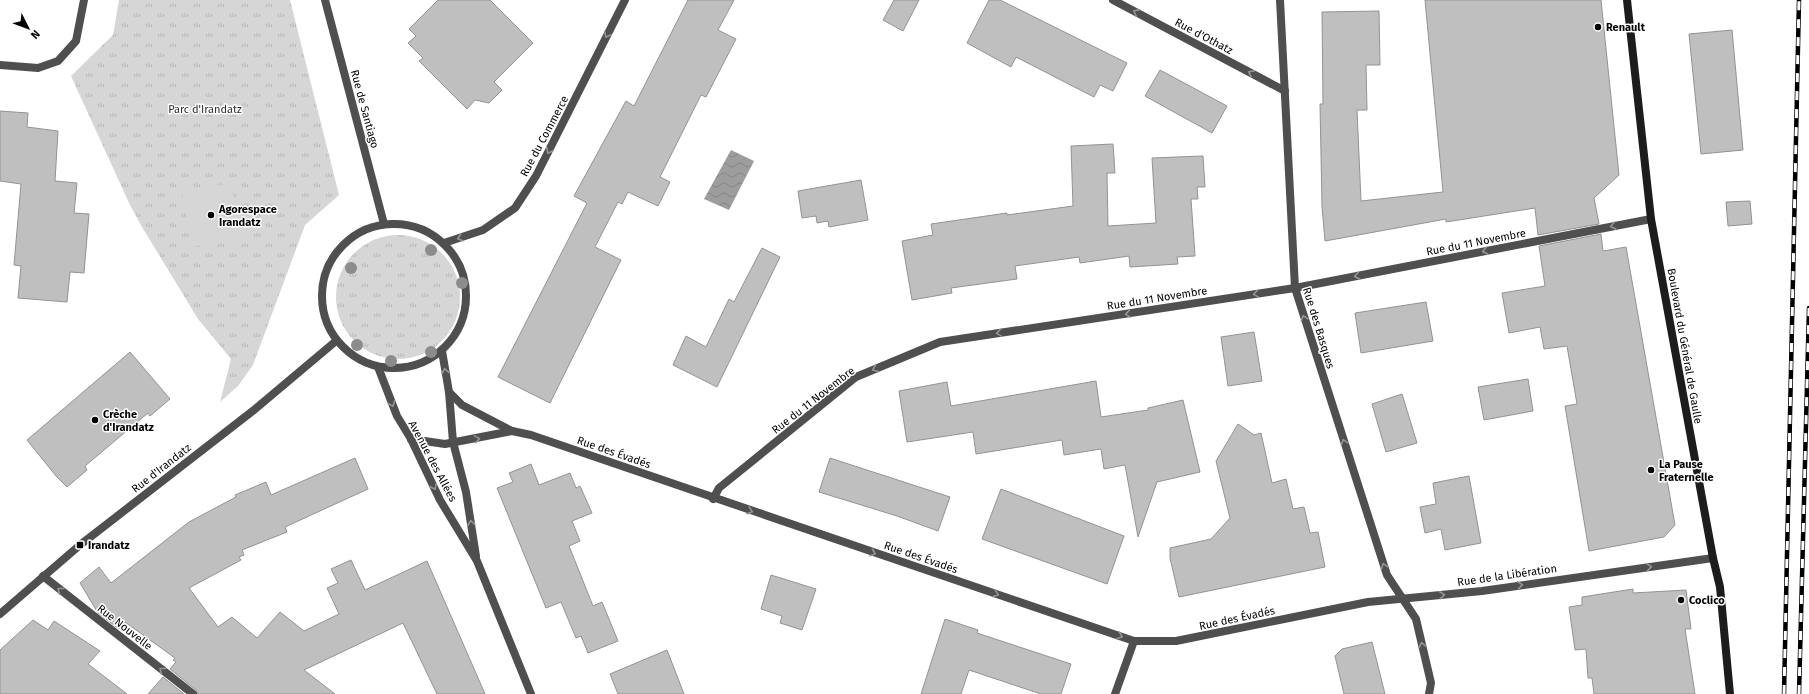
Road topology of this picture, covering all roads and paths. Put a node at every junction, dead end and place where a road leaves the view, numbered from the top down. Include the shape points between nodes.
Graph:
1 (84, 0) edge
2 (325, 0) edge
3 (625, 0) edge
4 (1113, 0) edge
5 (1280, 0) edge
6 (1627, 0) edge
7 (0, 64) edge
8 (1285, 91) junction
9 (1651, 219) junction
10 (384, 224) junction
11 (444, 243) junction
12 (1295, 288) junction
13 (336, 341) junction
14 (442, 351) junction
15 (378, 367) junction
16 (449, 392) junction
17 (512, 431) junction
18 (411, 439) junction
19 (453, 442) junction
20 (713, 499) junction
21 (1713, 558) junction
22 (477, 561) junction
23 (43, 576) junction
24 (1403, 599) junction
25 (0, 614) edge
26 (1134, 641) junction
27 (193, 694) edge
28 (531, 694) edge
29 (1115, 694) edge
30 (1429, 694) edge
31 (1730, 694) edge

1 - 7 street via 76,41 58,61 38,68
2 - 10 street, Rue de Santiago
3 -> 11 street, Rue du Commerce via 536,176 515,208 483,230
8 -> 4 street, Rue d'Othatz
5 - 8 street, Rue des Basques
6 - 9 main road, Boulevard du Général de Gaulle
8 - 12 street, Rue des Basques
9 -> 12 street, Rue du 11 Novembre
9 - 21 main road, Boulevard du Général de Gaulle
10 - 11 street via 406,225 426,231
10 - 13 street via 357,234 341,246 329,263 323,282 322,303 326,323
11 - 14 street via 462,271 466,297 463,317 455,335
12 -> 20 street, Rue du 11 Novembre via 940,342 856,377 719,488
24 -> 12 street, Rue des Basques via 1386,575
13 - 15 street via 362,362
13 - 23 street, Rue d'Irandatz via 254,410
14 - 15 street via 412,366 395,369
16 -> 14 street, Avenue des Allées
15 -> 18 street, Avenue des Allées via 397,416
16 - 17 street, Rue des Évadés via 462,405
16 - 19 street, Avenue des Allées
19 -> 17 street
17 - 20 street, Rue des Évadés via 531,435
18 - 19 street via 445,444
18 -> 22 street, Avenue des Allées via 440,500
22 -> 19 street, Avenue des Allées via 466,492
20 -> 26 street, Rue des Évadés
24 -> 21 street, Rue de la Libération
21 - 31 main road, Boulevard du Général de Gaulle via 1720,588
22 - 28 street, Avenue des Allées
23 - 25 street, Rue d'Irandatz
27 -> 23 street, Rue Nouvelle
24 - 26 street, Rue des Évadés via 1368,602 1176,641
30 -> 24 street via 1431,683 1416,619
26 - 29 street

